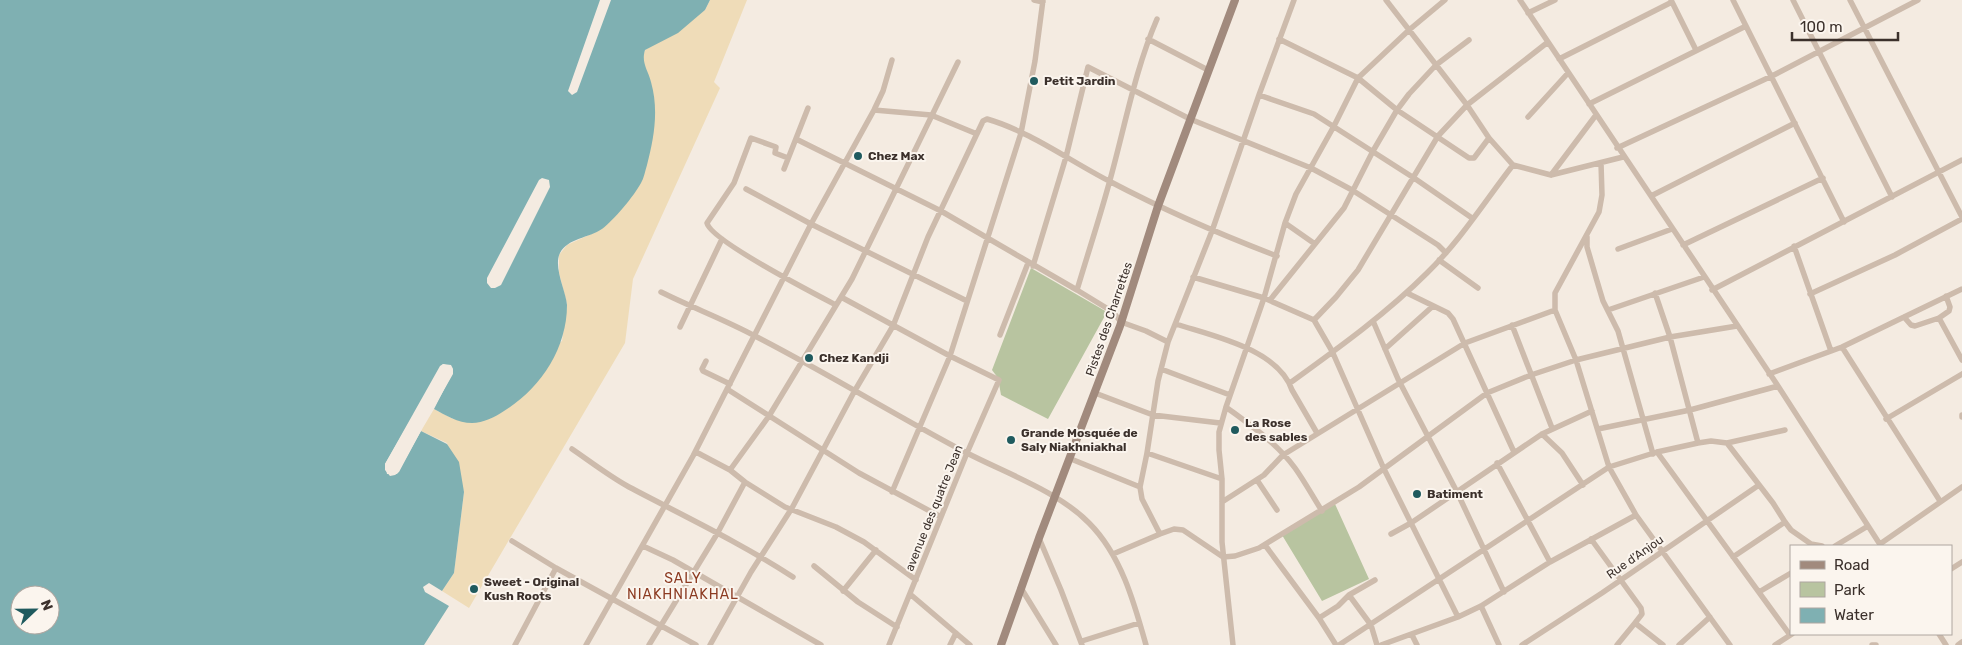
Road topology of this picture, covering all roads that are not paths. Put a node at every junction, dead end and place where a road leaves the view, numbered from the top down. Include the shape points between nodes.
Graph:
1 (1034, 0) edge
2 (1236, 0) edge
3 (1294, 0) edge
4 (1386, 0) edge
5 (1445, 0) edge
6 (1520, 0) edge
7 (1555, 0) edge
8 (1734, 0) edge
9 (1793, 0) edge
10 (1850, 0) edge
11 (1918, 0) edge
12 (1043, 1) edge
13 (1672, 1) edge
14 (1528, 13) junction
15 (1157, 19) dead end
16 (1746, 26) junction
17 (1864, 28) junction
18 (1409, 30) junction
19 (1148, 40) junction
20 (1280, 40) junction
21 (1469, 40) dead end
22 (1548, 42) junction
23 (1696, 50) junction
24 (1819, 51) junction
25 (1559, 58) junction
26 (892, 60) dead end
27 (958, 62) dead end
28 (1436, 65) junction
29 (1208, 70) junction
30 (1568, 73) junction
31 (1772, 76) junction
32 (1358, 78) junction
33 (1133, 91) junction
34 (1259, 95) junction
35 (1589, 104) junction
36 (1467, 105) junction
37 (808, 108) dead end
38 (874, 110) junction
39 (1397, 110) junction
40 (1596, 115) junction
41 (931, 116) junction
42 (1528, 117) dead end
43 (1190, 119) junction
44 (1795, 123) junction
45 (1334, 126) junction
46 (1021, 132) junction
47 (976, 134) junction
48 (1438, 136) junction
49 (1489, 138) junction
50 (796, 139) junction
51 (1244, 142) junction
52 (1617, 148) junction
53 (1373, 151) junction
54 (1066, 157) junction
55 (1623, 157) junction
56 (788, 158) junction
57 (1962, 160) edge
58 (1601, 163) junction
59 (844, 164) junction
60 (1513, 165) junction
61 (1311, 168) junction
62 (784, 169) dead end
63 (1938, 173) junction
64 (1551, 176) junction
65 (1414, 178) junction
66 (1823, 178) junction
67 (1110, 181) junction
68 (746, 188) dead end
69 (895, 190) junction
70 (1352, 190) junction
71 (1651, 196) junction
72 (1892, 197) junction
73 (1158, 206) junction
74 (941, 211) junction
75 (1391, 216) junction
76 (1472, 218) junction
77 (1962, 218) edge
78 (1844, 222) junction
79 (811, 224) junction
80 (1285, 224) junction
81 (1672, 229) junction
82 (1212, 231) junction
83 (1587, 237) junction
84 (722, 239) junction
85 (987, 239) junction
86 (1315, 244) junction
87 (1683, 245) junction
88 (1794, 246) junction
89 (1618, 249) dead end
90 (866, 251) junction
91 (1446, 253) junction
92 (1277, 256) junction
93 (1439, 260) junction
94 (1031, 264) junction
95 (912, 274) junction
96 (1704, 276) junction
97 (784, 277) junction
98 (1193, 277) junction
99 (1478, 288) dead end
100 (1962, 289) edge
101 (1077, 290) junction
102 (1712, 290) junction
103 (661, 292) dead end
104 (1407, 293) junction
105 (1655, 293) junction
106 (1810, 294) junction
107 (1946, 296) junction
108 (841, 297) junction
109 (1264, 298) junction
110 (1270, 300) junction
111 (967, 301) junction
112 (836, 305) junction
113 (690, 306) junction
114 (1433, 306) junction
115 (1555, 310) junction
116 (1608, 310) junction
117 (1904, 317) junction
118 (1939, 318) junction
119 (1314, 320) junction
120 (1373, 321) junction
121 (1121, 322) junction
122 (1176, 324) junction
123 (1512, 325) junction
124 (893, 326) junction
125 (1737, 326) junction
126 (680, 327) dead end
127 (1000, 335) dead end
128 (755, 336) junction
129 (1670, 337) junction
130 (1168, 342) junction
131 (1465, 343) junction
132 (1247, 347) junction
133 (1842, 348) junction
134 (1384, 349) junction
135 (1622, 349) junction
136 (1332, 351) junction
137 (1831, 351) junction
138 (950, 356) junction
139 (1576, 360) junction
140 (1962, 360) edge
141 (706, 361) dead end
142 (802, 361) junction
143 (1161, 369) junction
144 (1769, 374) junction
145 (1962, 374) edge
146 (1531, 375) junction
147 (1290, 383) junction
148 (1400, 383) junction
149 (1778, 386) junction
150 (729, 387) junction
151 (854, 392) junction
152 (1487, 393) junction
153 (1095, 394) junction
154 (1230, 395) junction
155 (1226, 406) junction
156 (1359, 410) junction
157 (1690, 410) junction
158 (1592, 411) junction
159 (1153, 415) junction
160 (769, 416) junction
161 (1644, 418) junction
162 (1886, 419) junction
163 (1220, 423) junction
164 (918, 427) junction
165 (1552, 428) junction
166 (1598, 429) junction
167 (1785, 430) dead end
168 (1317, 433) junction
169 (1542, 434) junction
170 (1428, 437) junction
171 (1698, 443) junction
172 (1728, 443) junction
173 (572, 450) dead end
174 (824, 451) junction
175 (696, 452) junction
176 (1514, 452) junction
177 (966, 453) junction
178 (1147, 453) junction
179 (1655, 453) junction
180 (1283, 455) junction
181 (1071, 459) junction
182 (1497, 463) junction
183 (1609, 468) junction
184 (1384, 469) junction
185 (730, 470) junction
186 (1222, 479) junction
187 (1257, 480) junction
188 (745, 482) junction
189 (1583, 485) junction
190 (1760, 485) junction
191 (1140, 487) junction
192 (1962, 487) edge
193 (892, 492) junction
194 (1457, 492) junction
195 (1056, 498) junction
196 (1940, 501) junction
197 (1222, 502) junction
198 (666, 505) junction
199 (792, 508) junction
200 (1277, 510) dead end
201 (1322, 511) junction
202 (1636, 515) junction
203 (941, 517) junction
204 (1707, 521) junction
205 (1529, 522) junction
206 (1785, 522) junction
207 (1411, 524) junction
208 (1868, 526) junction
209 (717, 534) junction
210 (1160, 534) junction
211 (1392, 534) dead end
212 (1039, 538) junction
213 (1591, 539) junction
214 (512, 541) dead end
215 (1265, 545) junction
216 (1816, 545) edge
217 (1838, 545) edge
218 (1880, 545) edge
219 (643, 546) junction
220 (876, 550) junction
221 (1484, 550) junction
222 (1662, 550) junction
223 (1113, 554) junction
224 (760, 556) junction
225 (1223, 557) junction
226 (1734, 557) junction
227 (1550, 562) junction
228 (814, 566) dead end
229 (556, 568) junction
230 (692, 572) junction
231 (1790, 574) edge
232 (793, 577) dead end
233 (916, 580) junction
234 (1375, 580) dead end
235 (1622, 580) junction
236 (1439, 581) junction
237 (1021, 588) junction
238 (843, 591) junction
239 (1504, 592) junction
240 (1759, 592) junction
241 (910, 594) junction
242 (1349, 594) junction
243 (736, 597) junction
244 (612, 599) junction
245 (1481, 606) junction
246 (1458, 617) junction
247 (1710, 617) junction
248 (1319, 618) junction
249 (1139, 623) junction
250 (1636, 623) junction
251 (660, 625) junction
252 (1371, 625) junction
253 (896, 627) junction
254 (956, 633) junction
255 (1790, 633) edge
256 (1412, 635) junction
257 (1790, 635) edge
258 (1962, 642) edge
259 (1082, 643) edge
260 (515, 645) edge
261 (586, 645) edge
262 (649, 645) edge
263 (696, 645) edge
264 (710, 645) edge
265 (821, 645) edge
266 (889, 645) edge
267 (950, 645) edge
268 (970, 645) edge
269 (1001, 645) edge
270 (1056, 645) edge
271 (1146, 645) edge
272 (1233, 645) edge
273 (1338, 645) edge
274 (1379, 645) edge
275 (1417, 645) edge
276 (1500, 645) edge
277 (1522, 645) edge
278 (1617, 645) edge
279 (1663, 645) edge
280 (1679, 645) edge
281 (1730, 645) edge
282 (1775, 645) edge
283 (1872, 645) edge
284 (1876, 645) edge
285 (1958, 645) edge

1 - 12 street
2 - 29 main road, Pistes des Charrettes
3 - 20 street
4 - 18 street
5 - 18 street
6 - 14 street
7 - 14 street
8 - 16 street
9 - 24 street
10 - 17 street
11 - 17 street
12 - 46 street
13 - 23 street
13 - 25 street
14 - 22 street
15 - 19 street
16 - 23 street
16 - 31 street
17 - 24 street
17 - 63 street
18 - 28 street
18 - 32 street
19 - 29 street
19 - 33 street
20 - 32 street
20 - 34 street
21 - 28 street
22 - 25 street
22 - 36 street
23 - 35 street
24 - 31 street
24 - 72 street
25 - 30 street
26 - 38 street
27 - 41 street
28 - 36 street
28 - 39 street
29 - 43 main road, Pistes des Charrettes
30 - 35 street
30 - 42 street
31 - 44 street
31 - 52 street
32 - 39 street
32 - 45 street
33 - 43 street
33 - 54 street via 1088,67
33 - 67 street
34 - 45 street via 1314,114
34 - 51 street
35 - 40 street
36 - 48 street
36 - 49 street
37 - 50 street
38 - 41 street
38 - 59 street
39 - 48 street
39 - 53 street
40 - 52 street
40 - 64 street
41 - 47 street
41 - 69 street
43 - 51 street
43 - 73 main road, Pistes des Charrettes
44 - 66 street
44 - 71 street
45 - 53 street
45 - 61 street
46 - 47 street via 987,119
46 - 54 street
46 - 85 street
47 - 74 street
48 - 49 street via 1472,159
48 - 65 street
49 - 60 street
50 - 56 street
50 - 59 street
51 - 61 street
51 - 82 street
52 - 55 street
53 - 65 street
53 - 70 street
54 - 67 street
54 - 94 street
55 - 58 street
55 - 71 street
56 - 62 street
56 - 84 street via 775,153 776,147 750,138 734,183 707,222 710,231
57 - 63 street
58 - 64 street
58 - 83 street via 1599,212
59 - 69 street
59 - 79 street
60 - 64 street
60 - 76 street
61 - 70 street
61 - 80 street via 1296,194
63 - 72 street
63 - 77 street
65 - 75 street
65 - 76 street
66 - 78 street
66 - 87 street
67 - 73 street
67 - 101 street
68 - 79 street
69 - 74 street
69 - 90 street
70 - 75 street
70 - 86 street via 1344,208
71 - 81 street
72 - 78 street
73 - 82 street
73 - 121 main road, Pistes des Charrettes
74 - 85 street
74 - 95 street
75 - 91 street
75 - 119 street via 1349,282
76 - 91 street
77 - 106 street via 1895,255
78 - 88 street
79 - 90 street
79 - 97 street
80 - 86 street
80 - 92 street
81 - 87 street
81 - 89 street
82 - 92 street
82 - 98 street
83 - 115 street via 1555,293
83 - 116 street via 1587,247
84 - 97 street
84 - 113 street
85 - 94 street
85 - 111 street
86 - 110 street
87 - 96 street
88 - 102 street
88 - 106 street
90 - 95 street
90 - 108 street
91 - 93 street
92 - 109 street
93 - 99 street
93 - 104 street
94 - 101 street
94 - 127 street
95 - 111 street
95 - 124 street
96 - 102 street
96 - 105 street
97 - 112 street
97 - 128 street
98 - 109 street
98 - 122 street
100 - 107 street
101 - 121 street via 1112,312
102 - 125 street
103 - 113 street
104 - 114 street
104 - 120 street
105 - 116 street
105 - 129 street
106 - 137 street
107 - 117 street
107 - 118 street via 1950,311
108 - 112 street
108 - 124 street
109 - 110 street
109 - 132 street
110 - 119 street
111 - 138 street
112 - 142 street
113 - 126 street
113 - 128 street
114 - 131 street via 1451,316
114 - 134 street
115 - 123 street
115 - 139 street
116 - 135 street
117 - 118 street via 1915,326
117 - 133 street
118 - 140 street
119 - 136 street
120 - 134 street
120 - 136 street
121 - 130 street
121 - 153 main road, Pistes des Charrettes
122 - 130 street
122 - 132 street
123 - 131 street
123 - 146 street
124 - 138 street
124 - 151 street
125 - 129 street
125 - 144 street
128 - 142 street
128 - 150 street
129 - 135 street
129 - 157 street
130 - 143 street
131 - 148 street
131 - 152 street
132 - 147 street via 1282,372
132 - 154 street
133 - 137 street
133 - 162 street
134 - 148 street
135 - 139 street
135 - 161 street
136 - 147 street
136 - 156 street
137 - 144 street
138 - 164 street
138 - 177 street, avenue des quatre Jean via 998,380
139 - 146 street
139 - 158 street
141 - 150 street via 703,371
142 - 151 street
142 - 160 street
143 - 154 street
143 - 159 street
144 - 149 street
145 - 162 street
146 - 152 street
146 - 165 street
147 - 168 street
148 - 156 street
148 - 170 street
149 - 157 street
149 - 208 street
150 - 160 street
150 - 175 street
151 - 164 street
151 - 174 street
152 - 170 street
152 - 176 street
153 - 159 street
153 - 181 main road, Pistes des Charrettes
154 - 155 street
155 - 163 street
155 - 180 street
156 - 168 street
156 - 184 street
157 - 161 street
157 - 171 street
158 - 165 street
158 - 166 street
159 - 163 street
159 - 178 street
160 - 174 street
160 - 185 street
161 - 166 street
161 - 179 street
162 - 196 street
163 - 186 street via 1218,441
164 - 177 street
164 - 193 street
165 - 169 street
166 - 183 street
167 - 172 street
168 - 180 street
169 - 176 street
169 - 189 street via 1562,453
170 - 184 street
170 - 194 street
171 - 172 street
171 - 179 street
172 - 190 street
173 - 198 street via 628,486
174 - 193 street
174 - 199 street
175 - 185 street
175 - 198 street
176 - 182 street
177 - 195 street
177 - 203 street, avenue des quatre Jean
178 - 186 street
178 - 191 street
179 - 183 street
179 - 204 street
180 - 187 street
180 - 201 street
181 - 191 street
181 - 195 main road, Pistes des Charrettes
182 - 194 street
182 - 205 street
183 - 189 street
183 - 202 street
184 - 201 street
184 - 207 street
185 - 188 street
186 - 197 street
187 - 197 street
187 - 200 street
188 - 199 street via 785,507
188 - 209 street
189 - 205 street
190 - 204 street, Rue d’Anjou
190 - 206 street
191 - 210 street via 1142,499
192 - 196 street
193 - 203 street
194 - 207 street
194 - 221 street
195 - 212 main road, Pistes des Charrettes
195 - 223 street via 1089,522
196 - 218 street
197 - 225 street
198 - 209 street
198 - 219 street
199 - 220 street via 836,527
199 - 224 street
201 - 215 street
202 - 213 street
202 - 222 street
203 - 233 street, avenue des quatre Jean
204 - 222 street, Rue d’Anjou
204 - 226 street
205 - 221 street
205 - 227 street
206 - 216 street via 1802,538
206 - 226 street
207 - 211 street
207 - 236 street
208 - 217 street
208 - 218 street
209 - 224 street
209 - 230 street
210 - 223 street
210 - 225 street via 1174,529 1183,530
212 - 237 main road, Pistes des Charrettes
212 - 259 street
213 - 227 street
213 - 235 street
214 - 229 street
215 - 225 street via 1247,553
215 - 248 street
219 - 230 street
219 - 244 street
220 - 233 street
220 - 238 street
221 - 236 street
221 - 239 street
222 - 235 street, Rue d’Anjou
222 - 247 street
223 - 249 street
224 - 232 street
224 - 243 street
225 - 272 street
226 - 240 street
227 - 239 street
228 - 238 street
229 - 244 street
229 - 260 street
230 - 243 street
230 - 251 street
231 - 240 street
233 - 241 street, avenue des quatre Jean
234 - 242 street
235 - 250 street via 1642,611
235 - 277 street, Rue d’Anjou
236 - 246 street
236 - 252 street
237 - 269 main road, Pistes des Charrettes
237 - 270 street
238 - 253 street
239 - 245 street
240 - 255 street
241 - 253 street, avenue des quatre Jean
241 - 254 street
242 - 248 street
242 - 252 street
243 - 264 street
243 - 265 street
244 - 251 street
244 - 261 street
245 - 246 street
245 - 276 street
246 - 256 street
247 - 280 street
247 - 281 street
248 - 273 street
249 - 259 street
249 - 271 street
250 - 278 street
250 - 279 street
251 - 262 street
251 - 263 street
252 - 273 street
252 - 274 street
253 - 266 street, avenue des quatre Jean
254 - 267 street
254 - 268 street
256 - 274 street
256 - 275 street
257 - 282 street
258 - 285 street
283 - 284 street

